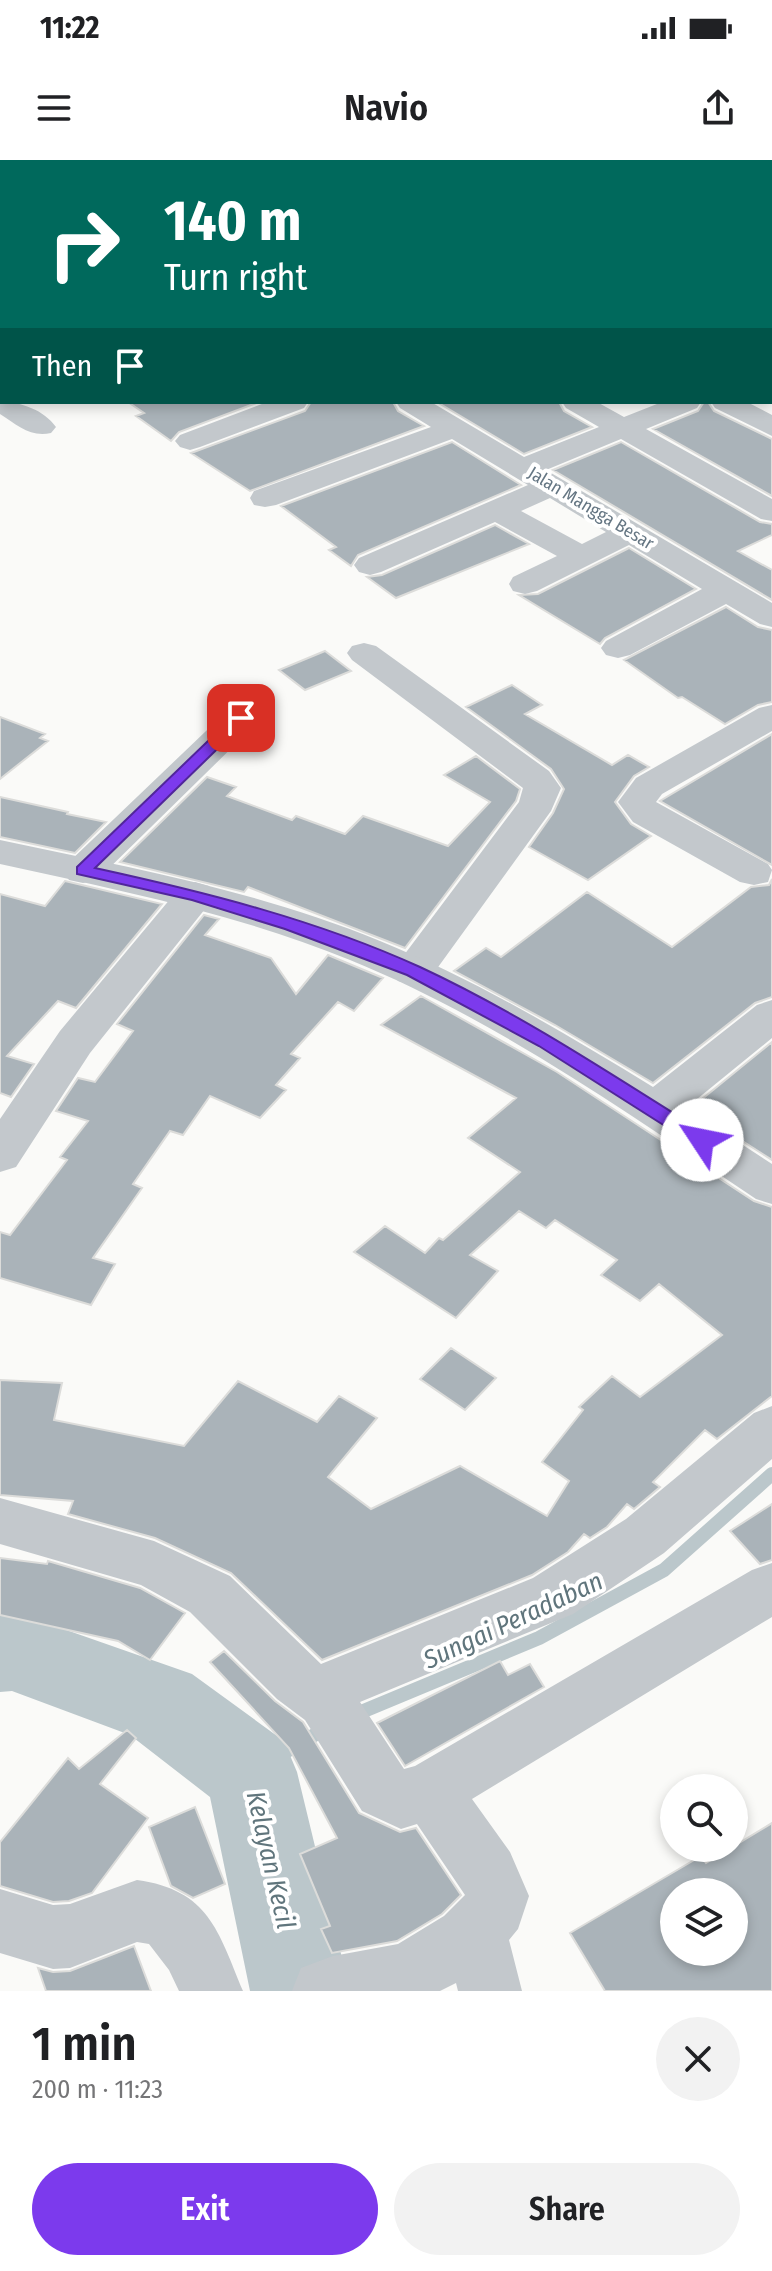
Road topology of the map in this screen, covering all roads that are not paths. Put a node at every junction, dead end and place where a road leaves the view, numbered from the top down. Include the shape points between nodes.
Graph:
1 (289, 404) edge
2 (413, 404) edge
3 (580, 404) edge
4 (682, 404) edge
5 (729, 404) edge
6 (1, 405) edge
7 (41, 427) dead end
8 (772, 427) edge
9 (455, 428) junction
10 (623, 428) junction
11 (190, 441) dead end
12 (524, 468) junction
13 (552, 486) junction
14 (265, 498) dead end
15 (496, 510) junction
16 (772, 512) edge
17 (631, 532) junction
18 (581, 556) junction
19 (370, 565) dead end
20 (525, 584) dead end
21 (726, 590) junction
22 (772, 617) edge
23 (618, 648) dead end
24 (364, 653) dead end
25 (772, 716) edge
26 (241, 718) dead end
27 (0, 852) edge
28 (83, 871) junction
29 (766, 871) edge
30 (195, 895) junction
31 (413, 971) junction
32 (772, 1015) edge
33 (655, 1109) junction
34 (0, 1155) edge
35 (772, 1187) edge
36 (772, 1428) edge
37 (0, 1521) edge
38 (772, 1588) edge
39 (332, 1711) junction
40 (429, 1791) junction
41 (0, 1921) edge
42 (475, 1932) junction
43 (335, 1987) edge
44 (211, 1991) edge
45 (490, 1991) edge

1 - 11 street
2 - 9 street, Jalan Mangga Besar
3 - 10 street
4 - 10 street
5 - 8 street
6 - 7 street
9 - 12 street, Jalan Mangga Besar
9 - 14 street
10 - 12 street
10 - 16 street
12 - 13 street, Jalan Mangga Besar
13 - 15 street
13 - 17 street, Jalan Mangga Besar
15 - 18 street
15 - 19 street
17 - 18 street
17 - 21 street, Jalan Mangga Besar
18 - 20 street
21 - 22 street, Jalan Mangga Besar
21 - 23 street
24 - 31 street via 542,788 538,803
25 - 29 street via 649,786 637,802 646,814
26 - 28 street
27 - 28 street
28 - 30 street
30 - 31 street
30 - 34 street via 75,1042
31 - 33 street via 546,1042
32 - 33 street
33 - 35 street
36 - 39 street via 645,1536 553,1596
37 - 39 street via 154,1565 210,1594
38 - 40 street
39 - 40 street via 383,1790 401,1800
40 - 42 street via 498,1896 495,1910
41 - 44 street via 53,1937 70,1936 137,1911 157,1914 173,1923 192,1947
42 - 43 street via 399,1975
42 - 45 street

